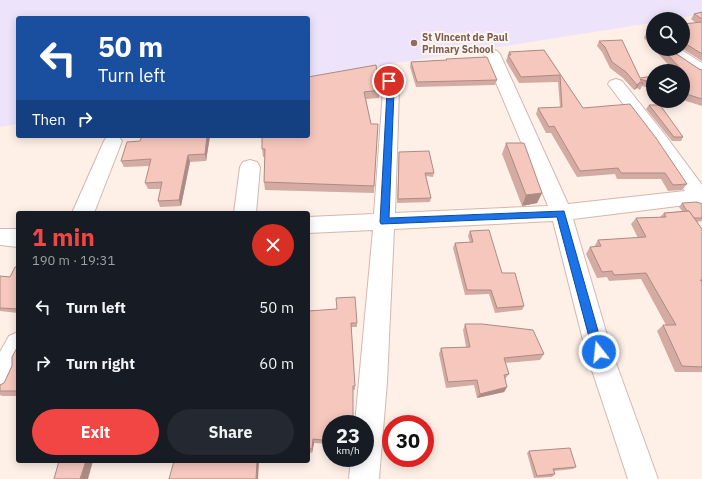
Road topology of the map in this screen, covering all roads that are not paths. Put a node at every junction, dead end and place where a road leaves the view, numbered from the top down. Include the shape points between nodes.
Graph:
1 (492, 54) dead end
2 (681, 56) edge
3 (386, 70) dead end
4 (702, 70) edge
5 (616, 84) dead end
6 (113, 141) dead end
7 (250, 167) dead end
8 (701, 198) edge
9 (84, 211) edge
10 (245, 211) edge
11 (561, 213) junction
12 (384, 222) junction
13 (310, 225) edge
14 (0, 237) edge
15 (16, 238) edge
16 (16, 348) edge
17 (0, 378) edge
18 (364, 479) edge
19 (644, 479) edge

1 - 11 street
2 - 4 street
3 - 12 street via 391,91
5 - 8 street
6 - 9 street
7 - 10 street
8 - 11 street
11 - 12 street
11 - 19 street via 599,352
12 - 13 street
12 - 18 street
14 - 15 street
16 - 17 street

